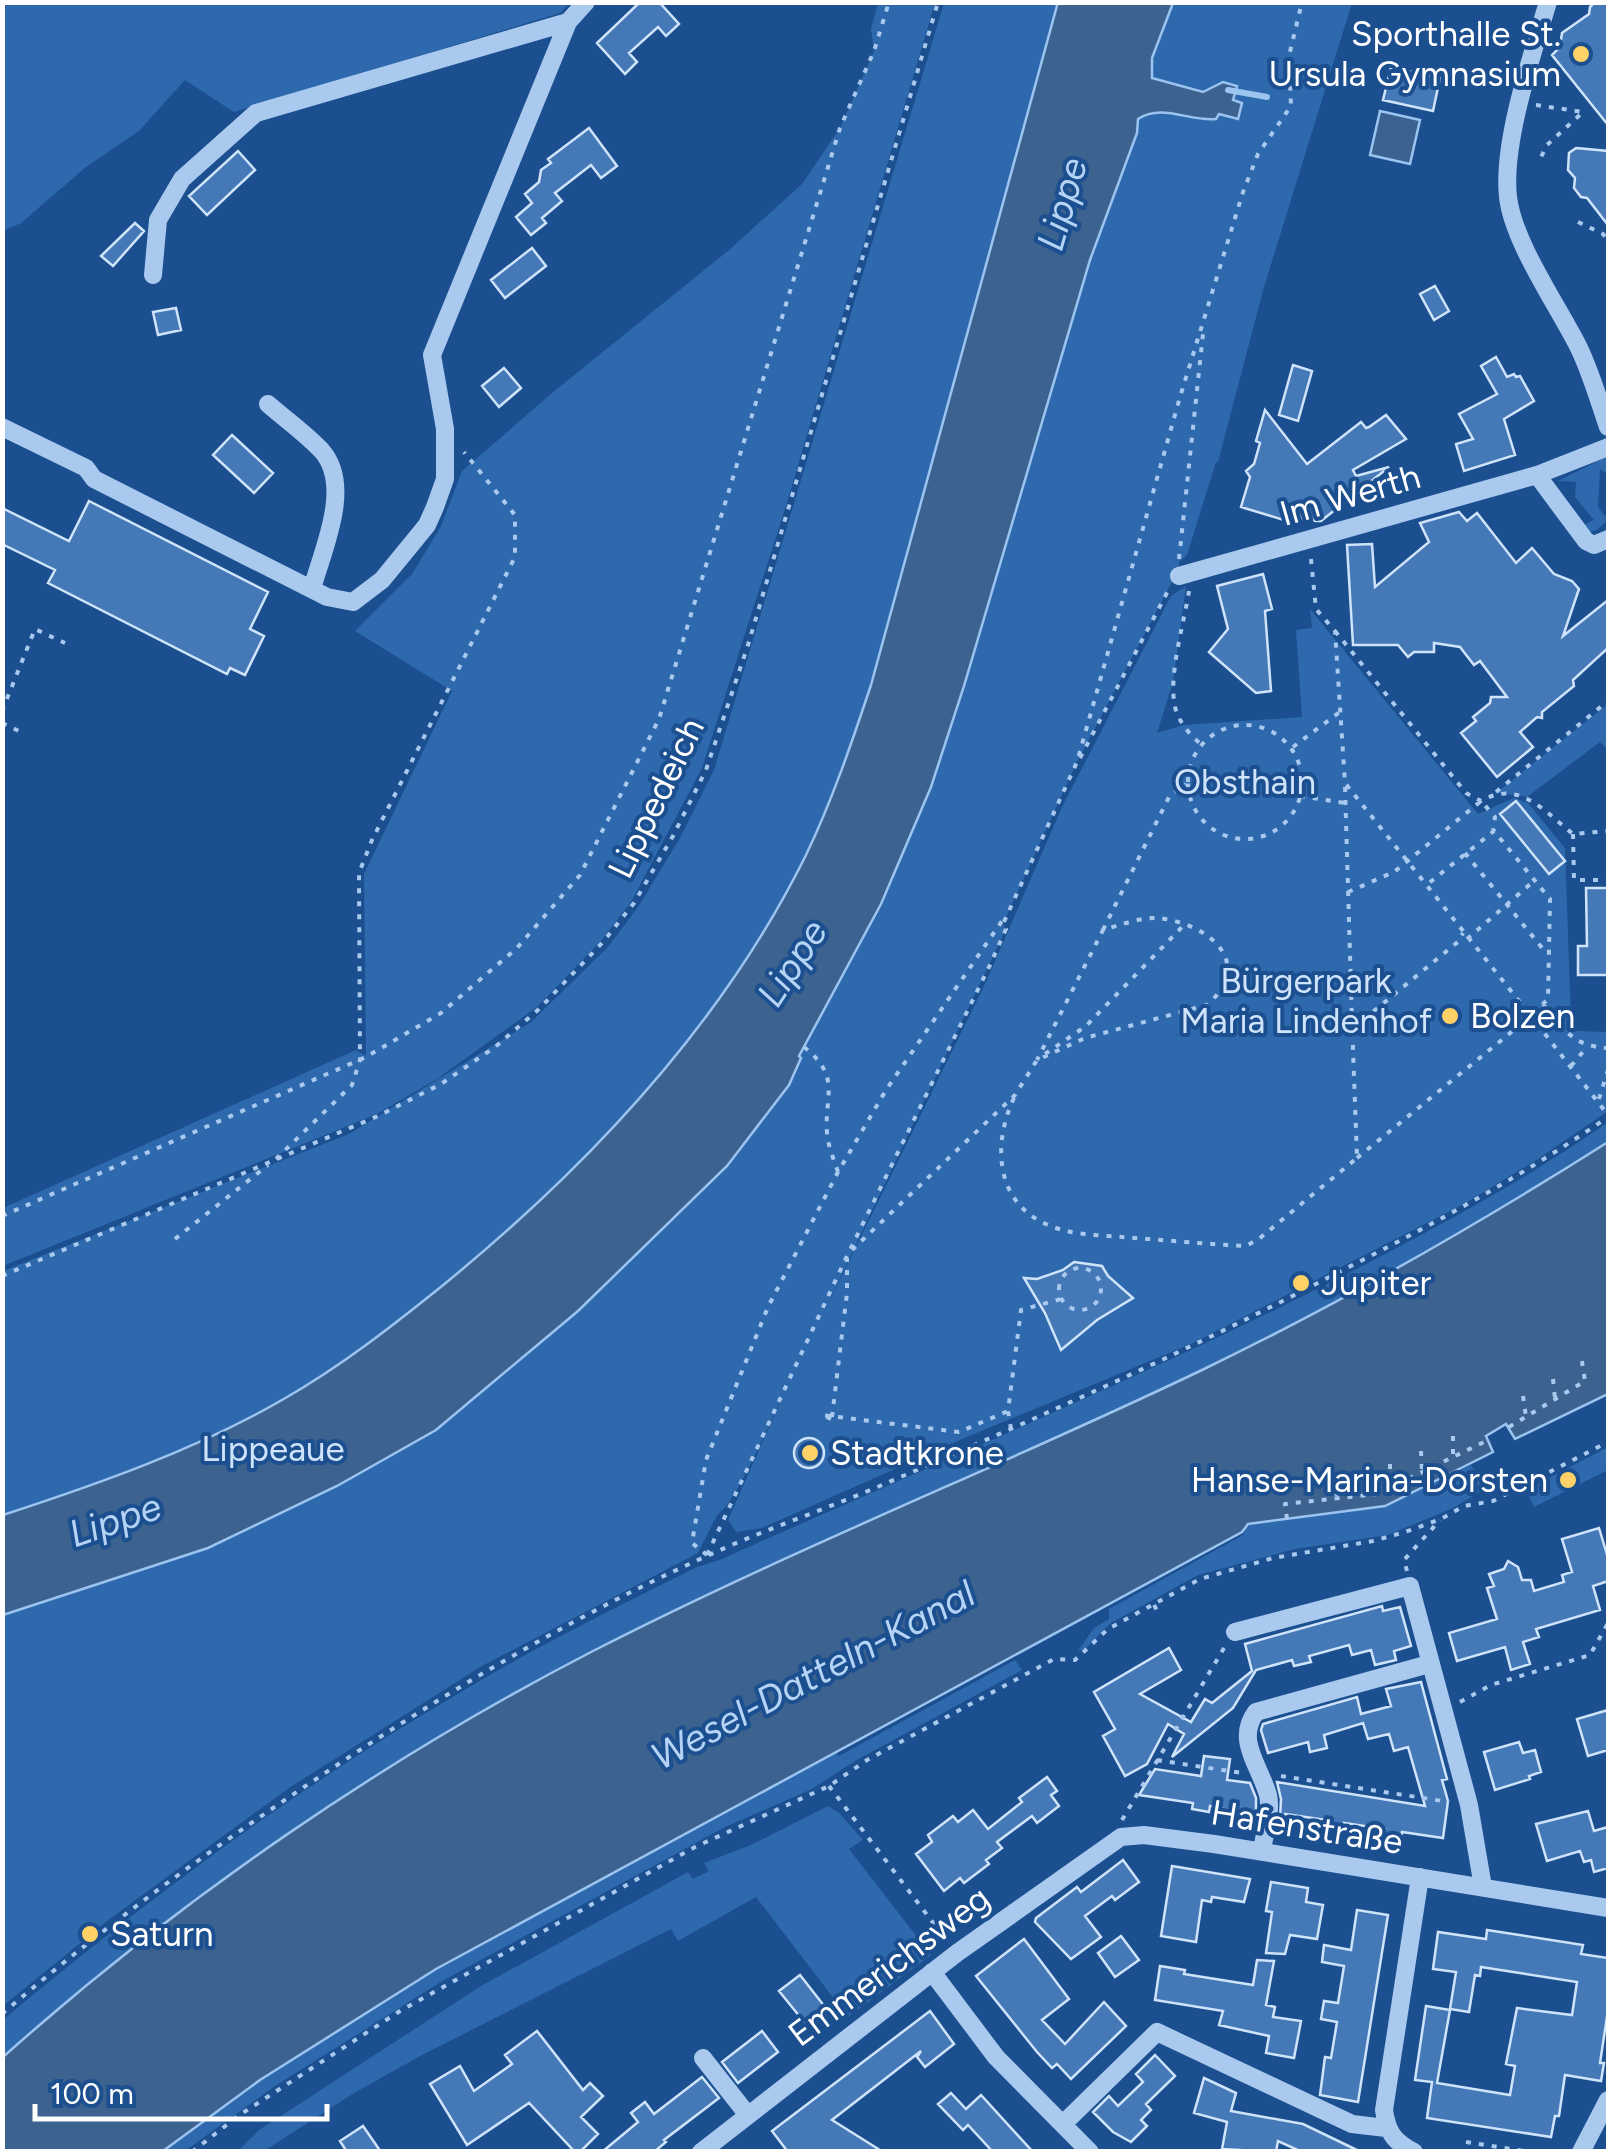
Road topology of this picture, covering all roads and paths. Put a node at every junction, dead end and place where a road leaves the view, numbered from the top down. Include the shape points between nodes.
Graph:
1 (586, 2) edge
2 (889, 2) edge
3 (938, 2) edge
4 (1302, 2) edge
5 (1548, 2) edge
6 (568, 22) junction
7 (1521, 103) junction
8 (1541, 158) dead end
9 (1578, 222) dead end
10 (1608, 241) edge
11 (153, 275) dead end
12 (1203, 330) junction
13 (268, 404) dead end
14 (2, 427) edge
15 (1608, 427) edge
16 (445, 430) junction
17 (1608, 448) edge
18 (1538, 475) junction
19 (1608, 539) edge
20 (1309, 542) junction
21 (1186, 574) junction
22 (312, 589) junction
23 (1335, 632) junction
24 (66, 643) dead end
25 (1332, 687) dead end
26 (1339, 687) junction
27 (1608, 701) edge
28 (2, 711) edge
29 (1340, 712) junction
30 (2, 723) edge
31 (20, 732) dead end
32 (1202, 746) junction
33 (1291, 749) junction
34 (1077, 762) junction
35 (1188, 783) junction
36 (1345, 784) junction
37 (1496, 792) junction
38 (1300, 796) junction
39 (1481, 801) junction
40 (1345, 803) junction
41 (1608, 831) edge
42 (1493, 832) junction
43 (1573, 834) junction
44 (1466, 854) junction
45 (1406, 864) junction
46 (1535, 880) junction
47 (1608, 880) edge
48 (1424, 887) junction
49 (1348, 892) junction
50 (1508, 905) junction
51 (1010, 908) junction
52 (1186, 924) junction
53 (1103, 930) junction
54 (1465, 936) junction
55 (1547, 954) junction
56 (1543, 1004) junction
57 (1530, 1016) junction
58 (1352, 1022) junction
59 (804, 1047) dead end
60 (1587, 1047) junction
61 (1608, 1048) edge
62 (360, 1060) junction
63 (1037, 1060) junction
64 (1570, 1066) junction
65 (1608, 1070) edge
66 (1015, 1095) junction
67 (1598, 1101) junction
68 (1608, 1116) edge
69 (1357, 1158) junction
70 (273, 1162) junction
71 (838, 1172) junction
72 (2, 1216) edge
73 (175, 1239) dead end
74 (846, 1256) junction
75 (2, 1276) edge
76 (1061, 1299) junction
77 (1581, 1355) dead end
78 (1553, 1379) dead end
79 (1523, 1396) dead end
80 (1555, 1399) junction
81 (1008, 1412) junction
82 (1526, 1417) junction
83 (1509, 1427) dead end
84 (1010, 1428) junction
85 (1452, 1436) dead end
86 (1486, 1440) dead end
87 (1608, 1442) edge
88 (1421, 1451) dead end
89 (1453, 1456) junction
90 (1390, 1464) dead end
91 (1422, 1472) junction
92 (1355, 1476) dead end
93 (1335, 1478) dead end
94 (1390, 1487) junction
95 (1356, 1496) junction
96 (1337, 1498) junction
97 (1441, 1519) junction
98 (1287, 1520) dead end
99 (707, 1556) junction
100 (1410, 1586) junction
101 (1154, 1605) junction
102 (1160, 1616) dead end
103 (1608, 1623) edge
104 (1235, 1632) joint
105 (1429, 1664) junction
106 (1442, 1712) junction
107 (1157, 1760) junction
108 (1259, 1775) junction
109 (829, 1786) junction
110 (1469, 1805) junction
111 (1121, 1837) junction
112 (1262, 1851) junction
113 (1420, 1878) junction
114 (1483, 1886) junction
115 (1608, 1908) edge
116 (957, 1952) junction
117 (932, 1972) junction
118 (2, 2014) edge
119 (703, 2058) dead end
120 (1608, 2100) edge
121 (748, 2114) junction
122 (1064, 2124) junction
123 (1386, 2128) junction
124 (1466, 2142) dead end
125 (706, 2150) edge
126 (192, 2152) edge
127 (1090, 2152) edge
128 (1414, 2152) edge
129 (1532, 2152) edge
130 (1581, 2152) edge

1 - 6 street
2 - 62 path via 840,128 659,719 580,875 530,934 441,1013
3 - 70 path, Lippedeich via 748,644 706,770 673,836 603,942 495,1047 441,1084
4 - 12 path via 1288,56 1291,106 1258,154 1243,192
5 - 7 street
6 - 11 street via 256,112 182,179 158,220
6 - 16 street via 432,355
7 - 8 path via 1583,112 1546,145
7 - 15 street via 1506,174 1508,200 1581,352
9 - 10 path
12 - 21 path
12 - 34 path
13 - 22 street via 324,453 334,480 335,504
14 - 22 street
16 - 22 street via 444,478 435,507 382,580 353,602
16 - 62 path via 515,515 515,557 358,873
17 - 18 street, Im Werth
18 - 19 street via 1586,541
18 - 20 street, Im Werth
20 - 21 street, Im Werth
20 - 23 path via 1316,609
21 - 32 path via 1175,708
21 - 34 path via 1172,582
23 - 26 path
23 - 39 path via 1466,792
24 - 28 path via 35,629
25 - 26 path
26 - 29 path
27 - 37 path
29 - 33 path
29 - 36 path
30 - 31 path
32 - 33 path via 1223,730 1248,726 1272,732
32 - 35 path
33 - 38 path via 1301,772
34 - 51 path
35 - 38 path via 1202,820 1234,838 1258,837 1280,826
35 - 53 path via 1170,795
36 - 40 path
36 - 45 path
37 - 39 path
37 - 43 path via 1528,797
38 - 40 path
39 - 42 path via 1495,818
39 - 45 path
40 - 49 path
41 - 43 path
42 - 44 path
42 - 46 path
43 - 47 path via 1574,880
44 - 48 path
44 - 50 path
45 - 48 path
45 - 49 path
46 - 50 path
46 - 55 path via 1550,899
48 - 54 path
49 - 58 path
50 - 54 path
50 - 55 path
51 - 71 path
51 - 74 path via 990,964
52 - 53 path via 1154,918
52 - 63 path via 1086,1026
52 - 63 path via 1221,946 1228,971 1207,1005 1085,1038
53 - 63 path
54 - 57 path
54 - 58 path
55 - 56 path
56 - 57 path
56 - 60 path
57 - 64 path
57 - 69 path
58 - 69 path
59 - 71 path via 832,1087 827,1134
60 - 61 path
60 - 64 path
62 - 70 path via 352,1086
62 - 72 path
63 - 66 path
64 - 67 path
65 - 67 path
66 - 69 path via 999,1137 1005,1180 1023,1209 1073,1233 1246,1246
66 - 74 path
67 - 68 path
68 - 84 path via 1464,1208 1202,1342
70 - 73 path
70 - 75 path, Lippedeich
71 - 99 path via 768,1307 706,1460 692,1543
74 - 81 path via 832,1418 959,1432
74 - 99 path
76 - 76 path via 1068,1271 1087,1268 1096,1274 1101,1294 1088,1309
76 - 81 path via 1021,1310
77 - 80 path via 1586,1381
78 - 80 path
79 - 82 path
80 - 82 path
81 - 84 path
82 - 83 path
84 - 99 path
85 - 89 path
86 - 89 path
87 - 97 path
88 - 91 path
89 - 91 path
90 - 94 path
91 - 94 path
92 - 95 path
93 - 96 path
94 - 95 path
95 - 96 path
96 - 98 path via 1285,1504
97 - 100 path via 1404,1560
97 - 101 path via 1373,1542 1227,1569
99 - 118 path via 555,1631 411,1716 216,1845
100 - 104 street
100 - 105 street
101 - 102 path
101 - 109 path via 1108,1630 1074,1660 1054,1659
103 - 106 path via 1590,1655 1492,1685
104 - 107 path
105 - 106 street
105 - 108 street, Hafenstraße via 1256,1712 1246,1736
106 - 110 street
107 - 108 path
107 - 111 path via 1122,1816
108 - 110 path
108 - 112 street, Hafenstraße via 1270,1798
109 - 116 path
109 - 126 path via 695,1847 400,2011
110 - 114 street
111 - 112 street, Hafenstraße
111 - 116 street, Emmerichsweg
112 - 113 street, Hafenstraße
113 - 114 street, Hafenstraße
113 - 123 street
114 - 115 street, Hafenstraße
116 - 117 street, Emmerichsweg
117 - 121 street, Emmerichsweg
117 - 122 street via 996,2058
119 - 121 street
120 - 130 street
121 - 125 street, Emmerichsweg
122 - 123 street via 1157,2032 1352,2124
122 - 127 street
123 - 128 street
124 - 129 path

